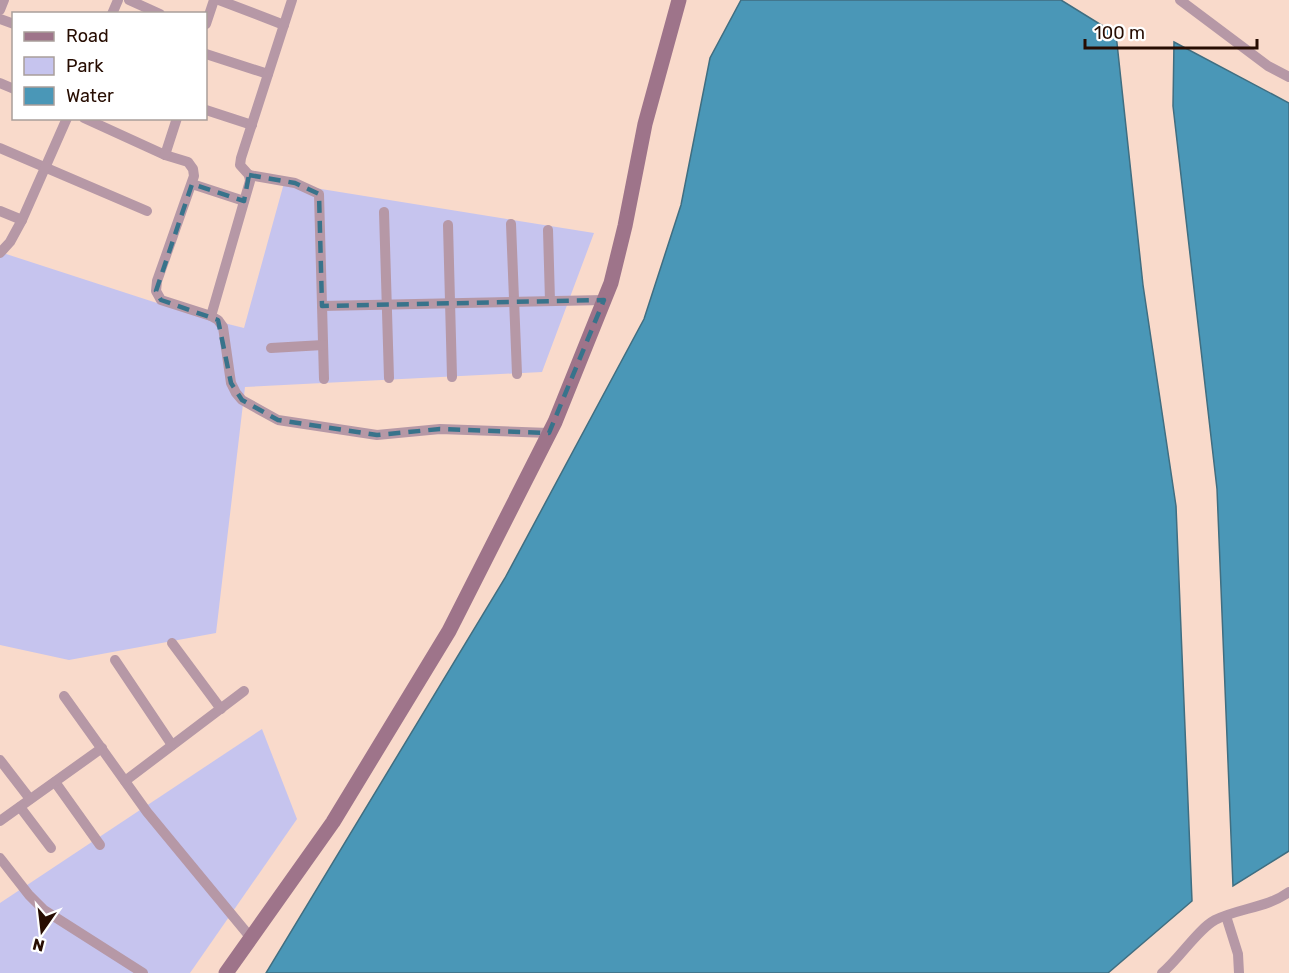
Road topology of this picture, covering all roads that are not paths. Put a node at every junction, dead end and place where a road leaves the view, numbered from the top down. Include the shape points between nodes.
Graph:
1 (4, 0) edge
2 (129, 0) edge
3 (214, 0) edge
4 (219, 0) edge
5 (292, 0) edge
6 (679, 0) edge
7 (1180, 0) edge
8 (0, 10) edge
9 (156, 12) edge
10 (207, 21) edge
11 (284, 26) junction
12 (207, 54) edge
13 (268, 74) junction
14 (1289, 76) edge
15 (207, 110) edge
16 (66, 120) edge
17 (88, 120) edge
18 (176, 120) edge
19 (252, 125) junction
20 (0, 148) edge
21 (165, 155) junction
22 (45, 168) junction
23 (249, 175) junction
24 (192, 184) junction
25 (243, 201) junction
26 (147, 211) dead end
27 (0, 212) edge
28 (384, 212) dead end
29 (22, 220) junction
30 (512, 224) dead end
31 (448, 225) dead end
32 (548, 230) dead end
33 (0, 253) edge
34 (604, 300) junction
35 (550, 301) junction
36 (514, 302) junction
37 (450, 303) junction
38 (387, 305) junction
39 (322, 306) junction
40 (211, 316) junction
41 (323, 345) junction
42 (270, 348) dead end
43 (517, 374) dead end
44 (452, 377) dead end
45 (389, 378) dead end
46 (324, 379) dead end
47 (549, 433) junction
48 (172, 643) dead end
49 (115, 660) dead end
50 (244, 691) dead end
51 (64, 696) dead end
52 (221, 709) junction
53 (172, 745) junction
54 (102, 748) junction
55 (0, 760) edge
56 (125, 781) junction
57 (55, 782) junction
58 (30, 799) junction
59 (20, 807) junction
60 (0, 821) edge
61 (100, 845) dead end
62 (51, 848) dead end
63 (0, 858) edge
64 (4, 871) edge
65 (1289, 892) edge
66 (1226, 916) junction
67 (251, 938) junction
68 (143, 973) edge
69 (226, 973) edge
70 (1162, 973) edge
71 (1239, 973) edge

1 - 8 street
2 - 9 street
3 - 10 street
4 - 11 street
5 - 11 street
6 - 34 street
7 - 14 street via 1268,66
11 - 13 street
12 - 13 street
13 - 19 street
15 - 19 street
16 - 22 street
17 - 21 street
18 - 21 street
19 - 23 street via 240,165
20 - 22 street
21 - 24 street via 188,162 194,169
22 - 26 street
22 - 29 street
23 - 25 street
23 - 39 street via 295,183 320,194
24 - 25 street
24 - 40 street via 156,291 161,300
25 - 40 street
27 - 29 street
28 - 38 street
29 - 33 street
30 - 36 street
31 - 37 street
32 - 35 street
34 - 35 street
34 - 47 street
35 - 36 street
36 - 37 street
36 - 43 street
37 - 38 street
37 - 44 street
38 - 39 street
38 - 45 street
39 - 41 street
40 - 47 street via 223,327 236,393 278,420 377,435 440,429
41 - 42 street
41 - 46 street
47 - 67 street via 449,631 333,822
48 - 52 street
49 - 53 street
50 - 52 street
51 - 54 street
52 - 53 street
53 - 56 street
54 - 56 street
54 - 57 street
55 - 58 street
56 - 67 street
57 - 58 street
57 - 61 street
58 - 59 street
59 - 60 street
59 - 62 street
63 - 64 street
64 - 68 street via 44,910
65 - 66 street via 1272,902
66 - 70 street via 1212,921
66 - 71 street via 1238,954
67 - 69 street

